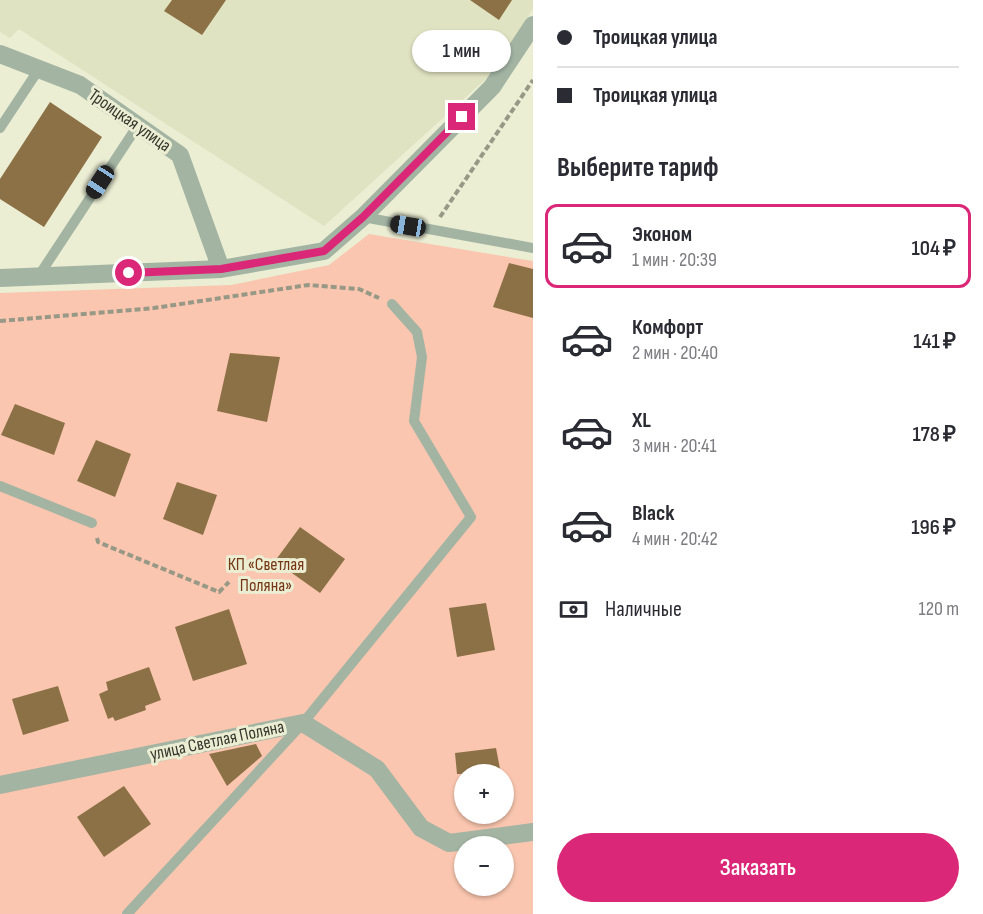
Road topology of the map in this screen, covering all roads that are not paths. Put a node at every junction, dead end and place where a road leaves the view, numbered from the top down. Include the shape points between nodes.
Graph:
1 (533, 25) edge
2 (0, 54) edge
3 (39, 69) junction
4 (138, 125) junction
5 (0, 128) edge
6 (363, 217) junction
7 (533, 248) edge
8 (221, 269) junction
9 (38, 277) junction
10 (0, 278) edge
11 (392, 304) road end
12 (0, 486) edge
13 (92, 523) road end
14 (303, 723) junction
15 (0, 785) edge
16 (533, 832) edge
17 (126, 914) edge

1 - 6 street via 492,87
2 - 3 street, Троицкая улица
3 - 4 street, Троицкая улица via 80,85
3 - 5 lane
4 - 8 street, Троицкая улица via 180,155
4 - 9 lane
6 - 7 lane
6 - 8 street via 324,251
8 - 9 street
9 - 10 street
11 - 14 lane via 417,332 422,357 414,421 471,517
12 - 13 lane
14 - 15 street, улица Светлая Поляна
14 - 16 street, улица Светлая Поляна via 377,770 422,828 449,843
14 - 17 lane

